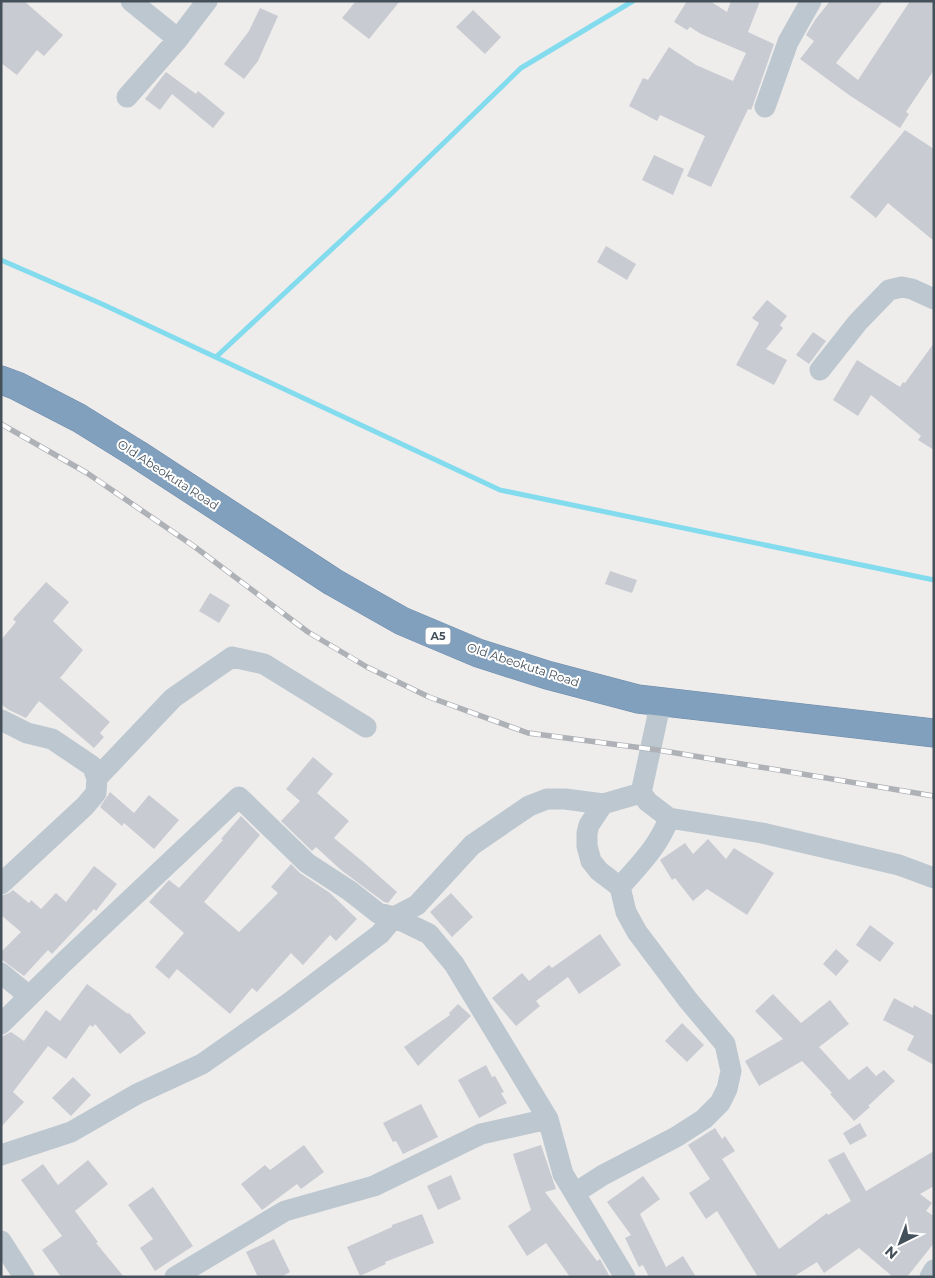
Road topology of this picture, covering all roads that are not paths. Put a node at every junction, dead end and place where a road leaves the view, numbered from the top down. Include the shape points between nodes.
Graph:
1 (131, 1) edge
2 (207, 1) edge
3 (811, 1) edge
4 (178, 39) junction
5 (127, 97) dead end
6 (765, 107) dead end
7 (934, 299) edge
8 (820, 370) dead end
9 (1, 380) edge
10 (661, 701) junction
11 (1, 720) edge
12 (366, 727) dead end
13 (934, 733) edge
14 (97, 778) junction
15 (641, 793) junction
16 (603, 804) junction
17 (669, 818) junction
18 (934, 878) edge
19 (1, 884) edge
20 (620, 887) junction
21 (394, 917) junction
22 (1, 972) edge
23 (29, 996) junction
24 (1, 1024) edge
25 (548, 1119) junction
26 (1, 1155) edge
27 (575, 1193) junction
28 (1, 1241) edge
29 (934, 1270) edge
30 (24, 1277) edge
31 (175, 1277) edge
32 (625, 1277) edge
33 (930, 1277) edge

1 - 4 street
2 - 4 street
3 - 6 street via 788,42
4 - 5 street
7 - 8 street via 912,289 889,290 858,322
9 - 10 highway, Old Abeokuta Road / A5 via 79,418 333,582 402,621 478,653 547,675 638,699
10 - 13 highway, Old Abeokuta Road / A5
10 - 15 street
11 - 14 street via 27,733 52,739 92,766
12 - 14 street via 264,664 232,657 173,698
14 - 19 street via 96,793 85,806
15 - 16 street
15 - 17 street
16 - 20 street via 589,825 586,846 599,871
16 - 21 street via 565,798 538,802 472,845 416,905
17 - 18 street via 762,833 899,866
17 - 20 street via 648,856
20 - 27 street via 626,912 637,932 725,1044 731,1070 720,1103 704,1119
21 - 23 street via 378,913 307,862 239,797
21 - 25 street via 429,934 454,964
21 - 26 street via 380,934 202,1064 137,1094 71,1132
22 - 23 street
23 - 24 street
25 - 27 street via 563,1174
25 - 31 street via 481,1134 374,1186 285,1211
27 - 32 street
28 - 30 street
29 - 33 street

